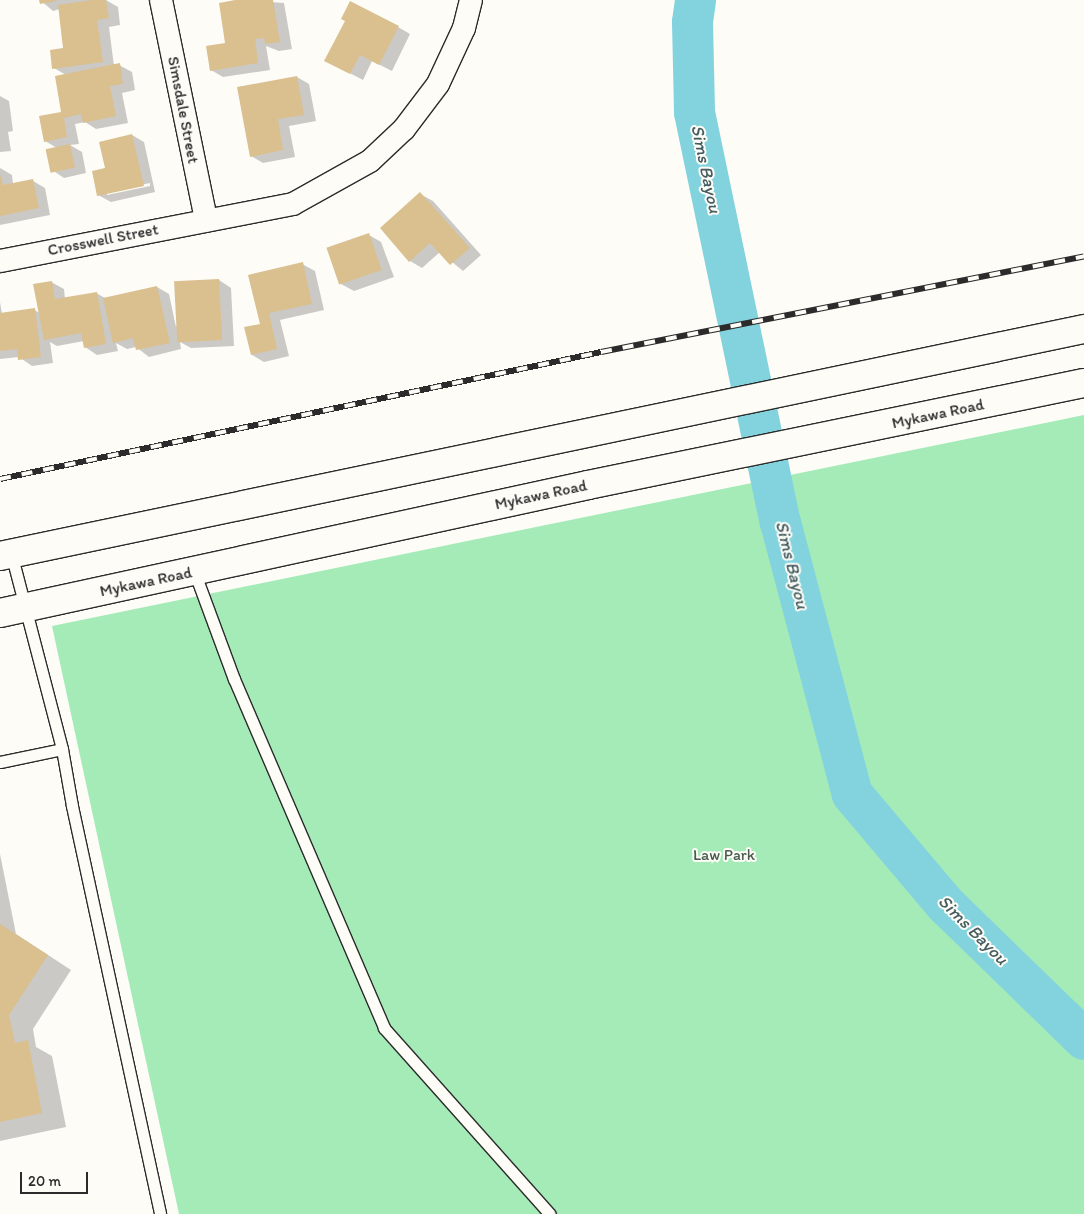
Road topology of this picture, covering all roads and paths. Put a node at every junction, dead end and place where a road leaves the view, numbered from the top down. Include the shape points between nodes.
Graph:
1 (161, 0) edge
2 (471, 0) edge
3 (206, 220) junction
4 (0, 261) edge
5 (1084, 329) edge
6 (1084, 383) edge
7 (5, 554) edge
8 (194, 571) junction
9 (13, 611) edge
10 (62, 749) junction
11 (0, 762) edge
12 (160, 1214) edge
13 (550, 1214) edge

1 - 3 street, Simsdale Street
2 - 3 street, Crosswell Street via 464,28 438,84 404,129 370,161 293,204
3 - 4 street, Crosswell Street
5 - 7 main road
6 - 8 main road, Mykawa Road via 588,485
7 - 9 lane
8 - 9 main road, Mykawa Road
8 - 13 lane via 234,679 384,1028
9 - 10 lane
10 - 11 lane
10 - 12 lane

